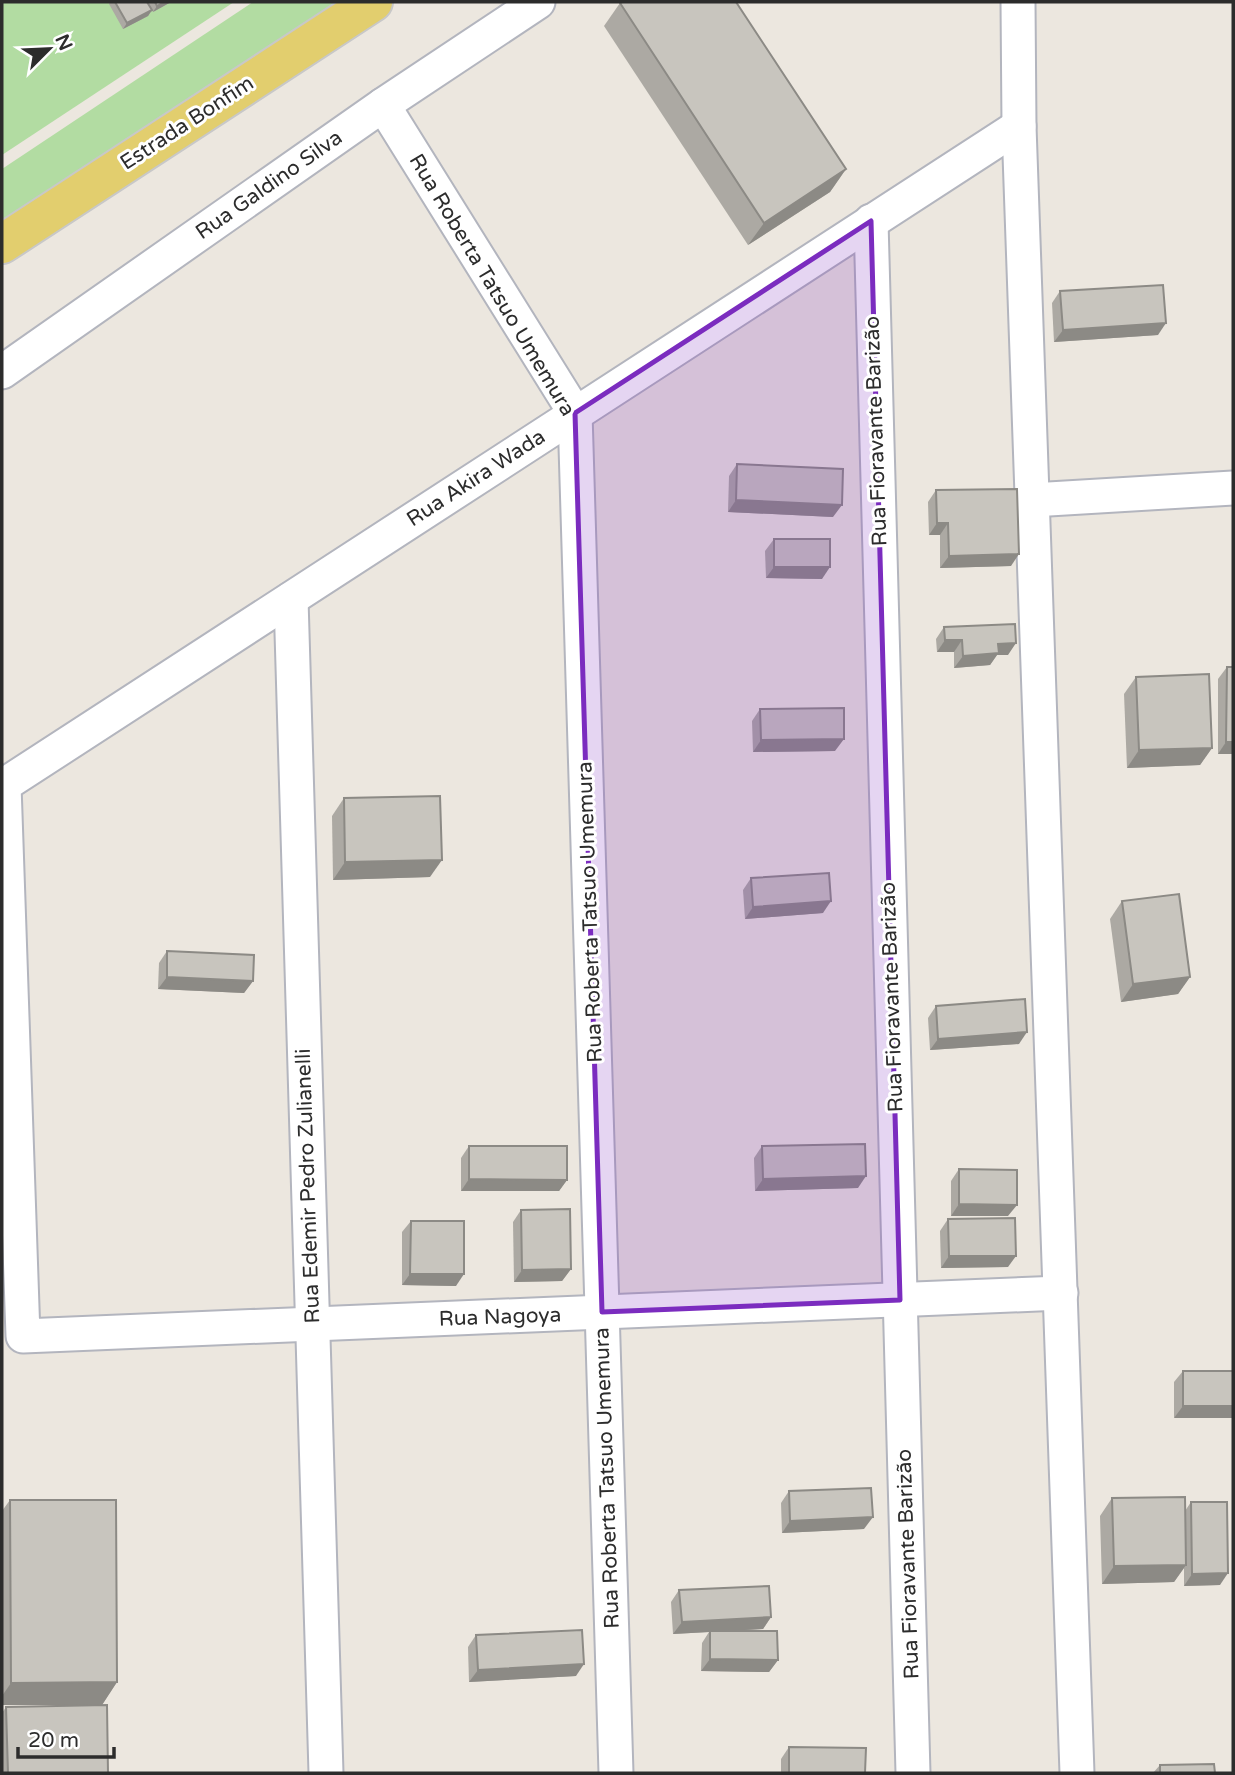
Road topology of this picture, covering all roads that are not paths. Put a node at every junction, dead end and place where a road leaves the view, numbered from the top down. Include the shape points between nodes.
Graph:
1 (373, 2) edge
2 (538, 2) edge
3 (1018, 2) edge
4 (383, 105) junction
5 (1019, 127) junction
6 (871, 222) junction
7 (2, 244) edge
8 (2, 372) edge
9 (575, 413) junction
10 (1233, 488) edge
11 (1032, 500) junction
12 (291, 598) junction
13 (1061, 1293) junction
14 (900, 1300) junction
15 (602, 1312) junction
16 (312, 1325) junction
17 (23, 1336) joint
18 (326, 1773) edge
19 (616, 1773) edge
20 (913, 1773) edge
21 (1077, 1773) edge

1 - 7 main road, Estrada Bonfim
2 - 4 street, Rua Galdino Silva
3 - 5 street
4 - 8 street, Rua Galdino Silva
4 - 9 street, Rua Roberta Tatsuo Umemura
5 - 6 street, Rua Akira Wada
5 - 11 street
6 - 9 street, Rua Akira Wada
6 - 14 street, Rua Fioravante Barizão
9 - 12 street, Rua Akira Wada
9 - 15 street, Rua Roberta Tatsuo Umemura
10 - 11 street
11 - 13 street
12 - 16 street, Rua Edemir Pedro Zulianelli
12 - 17 street, Rua Akira Wada via 4,785
13 - 14 street, Rua Nagoya
13 - 21 street
14 - 15 street, Rua Nagoya
14 - 20 street, Rua Fioravante Barizão
15 - 16 street, Rua Nagoya
15 - 19 street, Rua Roberta Tatsuo Umemura
16 - 17 street, Rua Nagoya
16 - 18 street, Rua Edemir Pedro Zulianelli

